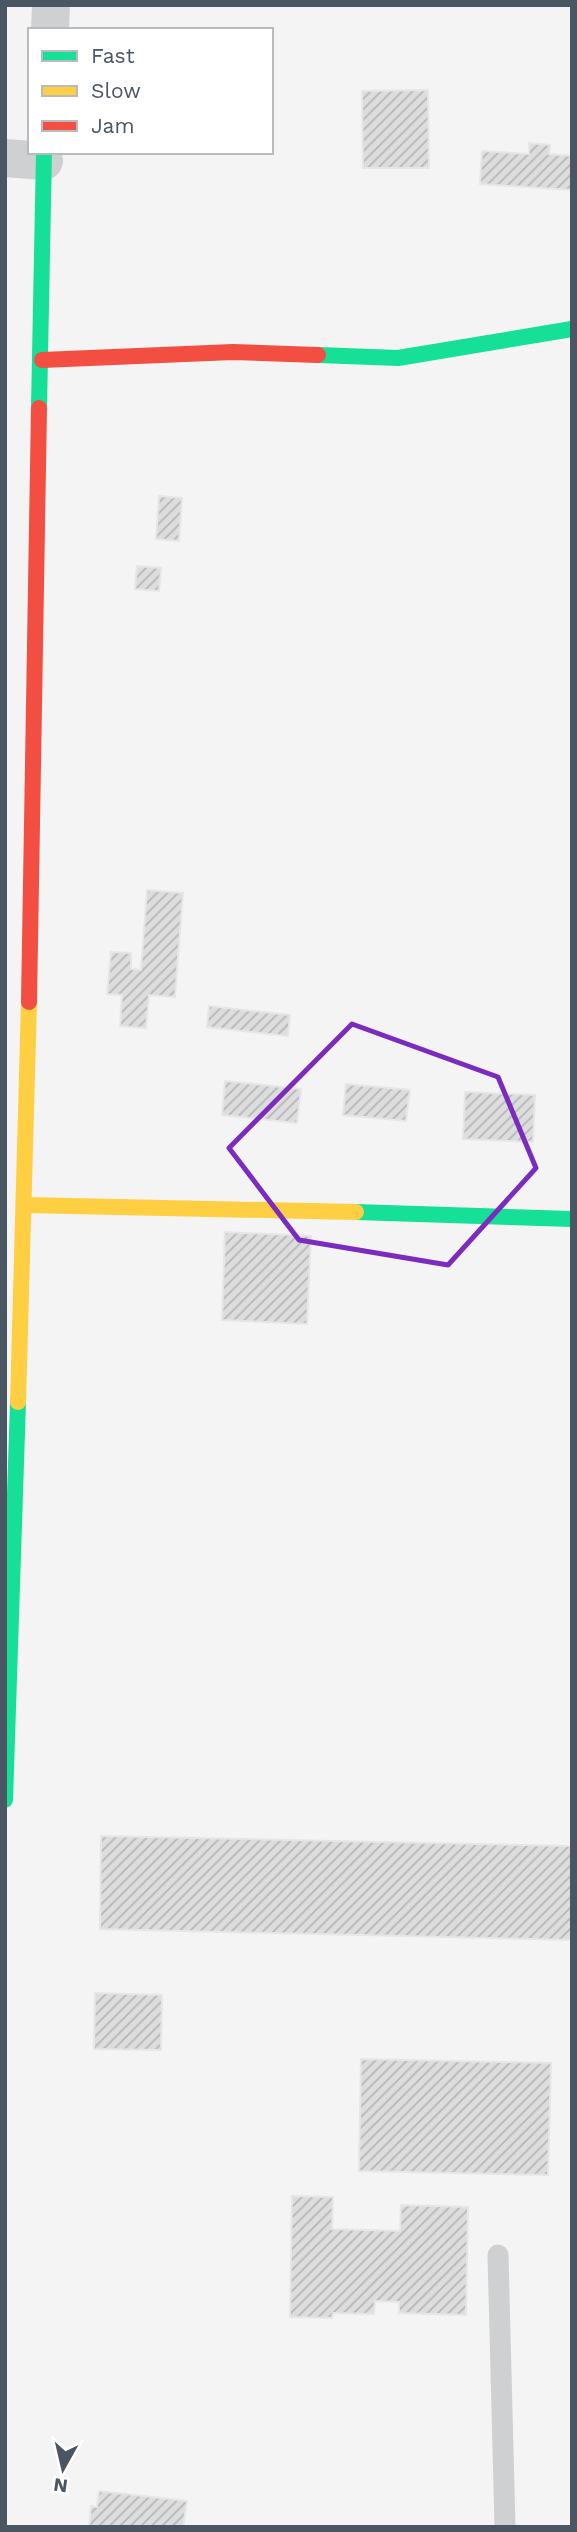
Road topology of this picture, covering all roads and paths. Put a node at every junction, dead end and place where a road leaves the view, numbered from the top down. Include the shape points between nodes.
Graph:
1 (51, 5) edge
2 (50, 28) edge
3 (44, 156) edge
4 (5, 158) edge
5 (572, 329) edge
6 (42, 360) junction
7 (25, 1205) junction
8 (572, 1219) edge
9 (5, 1800) edge
10 (498, 2255) dead end
11 (505, 2527) edge

1 - 2 street
3 - 4 street
3 - 6 street
5 - 6 street via 398,358 233,352
6 - 7 street
7 - 8 street
7 - 9 street
10 - 11 lane

